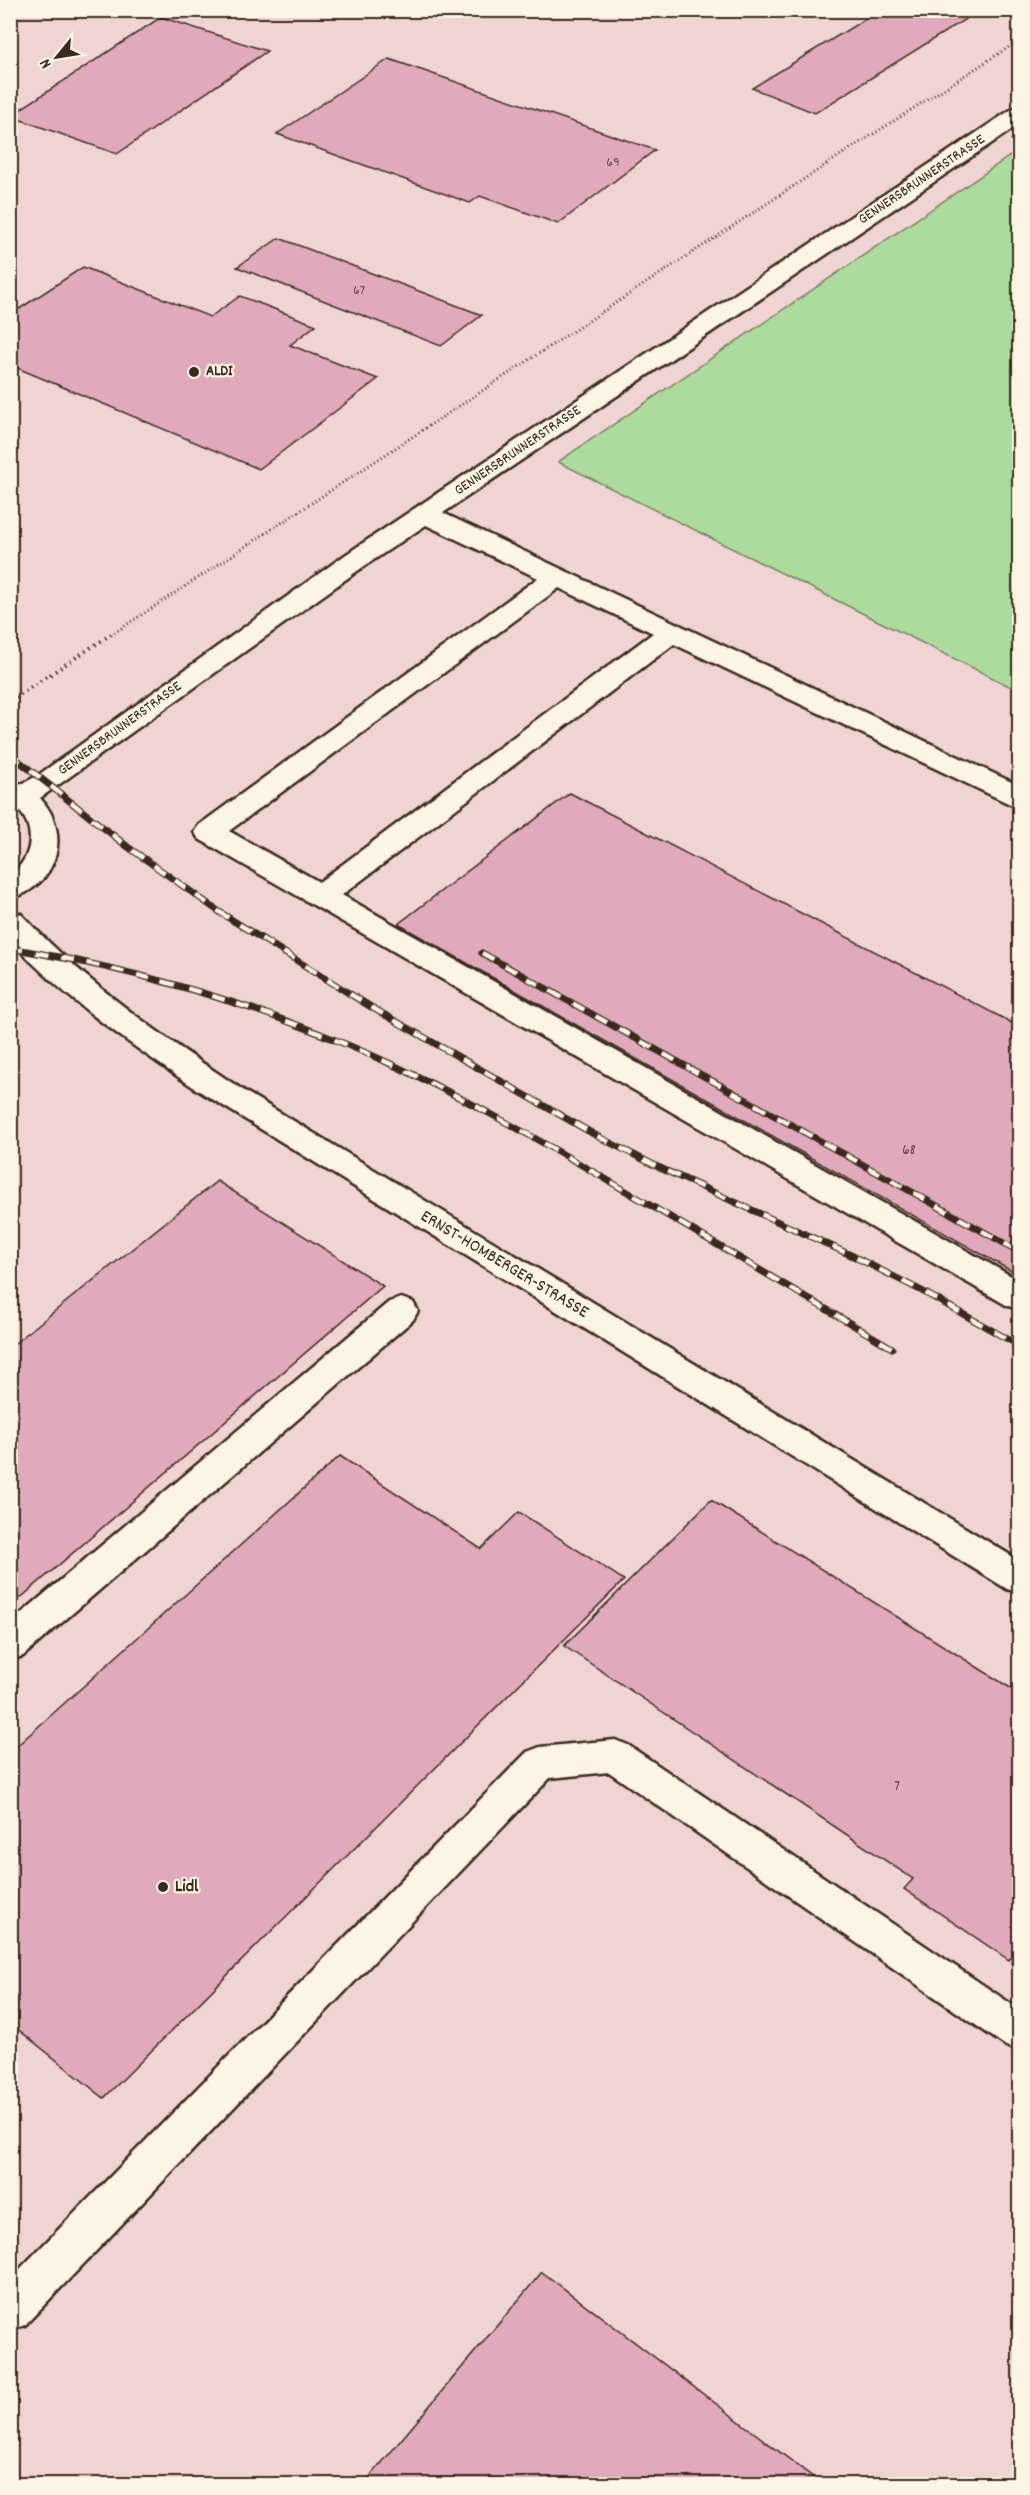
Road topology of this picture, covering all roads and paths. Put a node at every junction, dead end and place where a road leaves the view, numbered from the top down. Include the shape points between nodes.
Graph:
1 (1020, 40) edge
2 (1020, 114) edge
3 (424, 514) junction
4 (557, 577) junction
5 (672, 632) junction
6 (10, 701) edge
7 (17, 793) edge
8 (1020, 798) edge
9 (10, 889) edge
10 (321, 896) junction
11 (10, 921) edge
12 (1020, 1297) edge
13 (401, 1311) dead end
14 (1020, 1579) edge
15 (10, 1645) edge
16 (1020, 2033) edge
17 (10, 2310) edge

1 - 6 path
2 - 3 street, GENNERSBRUNNERSTRASSE
3 - 4 street
3 - 7 street, GENNERSBRUNNERSTRASSE via 47,782
4 - 5 street
4 - 10 street via 209,832
5 - 8 street
5 - 10 street
7 - 9 street via 38,811 46,829 45,849 34,868
10 - 12 street
11 - 14 street, ERNST-HOMBERGER-STRASSE via 38,952 126,1027 238,1102
13 - 15 street
16 - 17 street via 615,1756 540,1763

